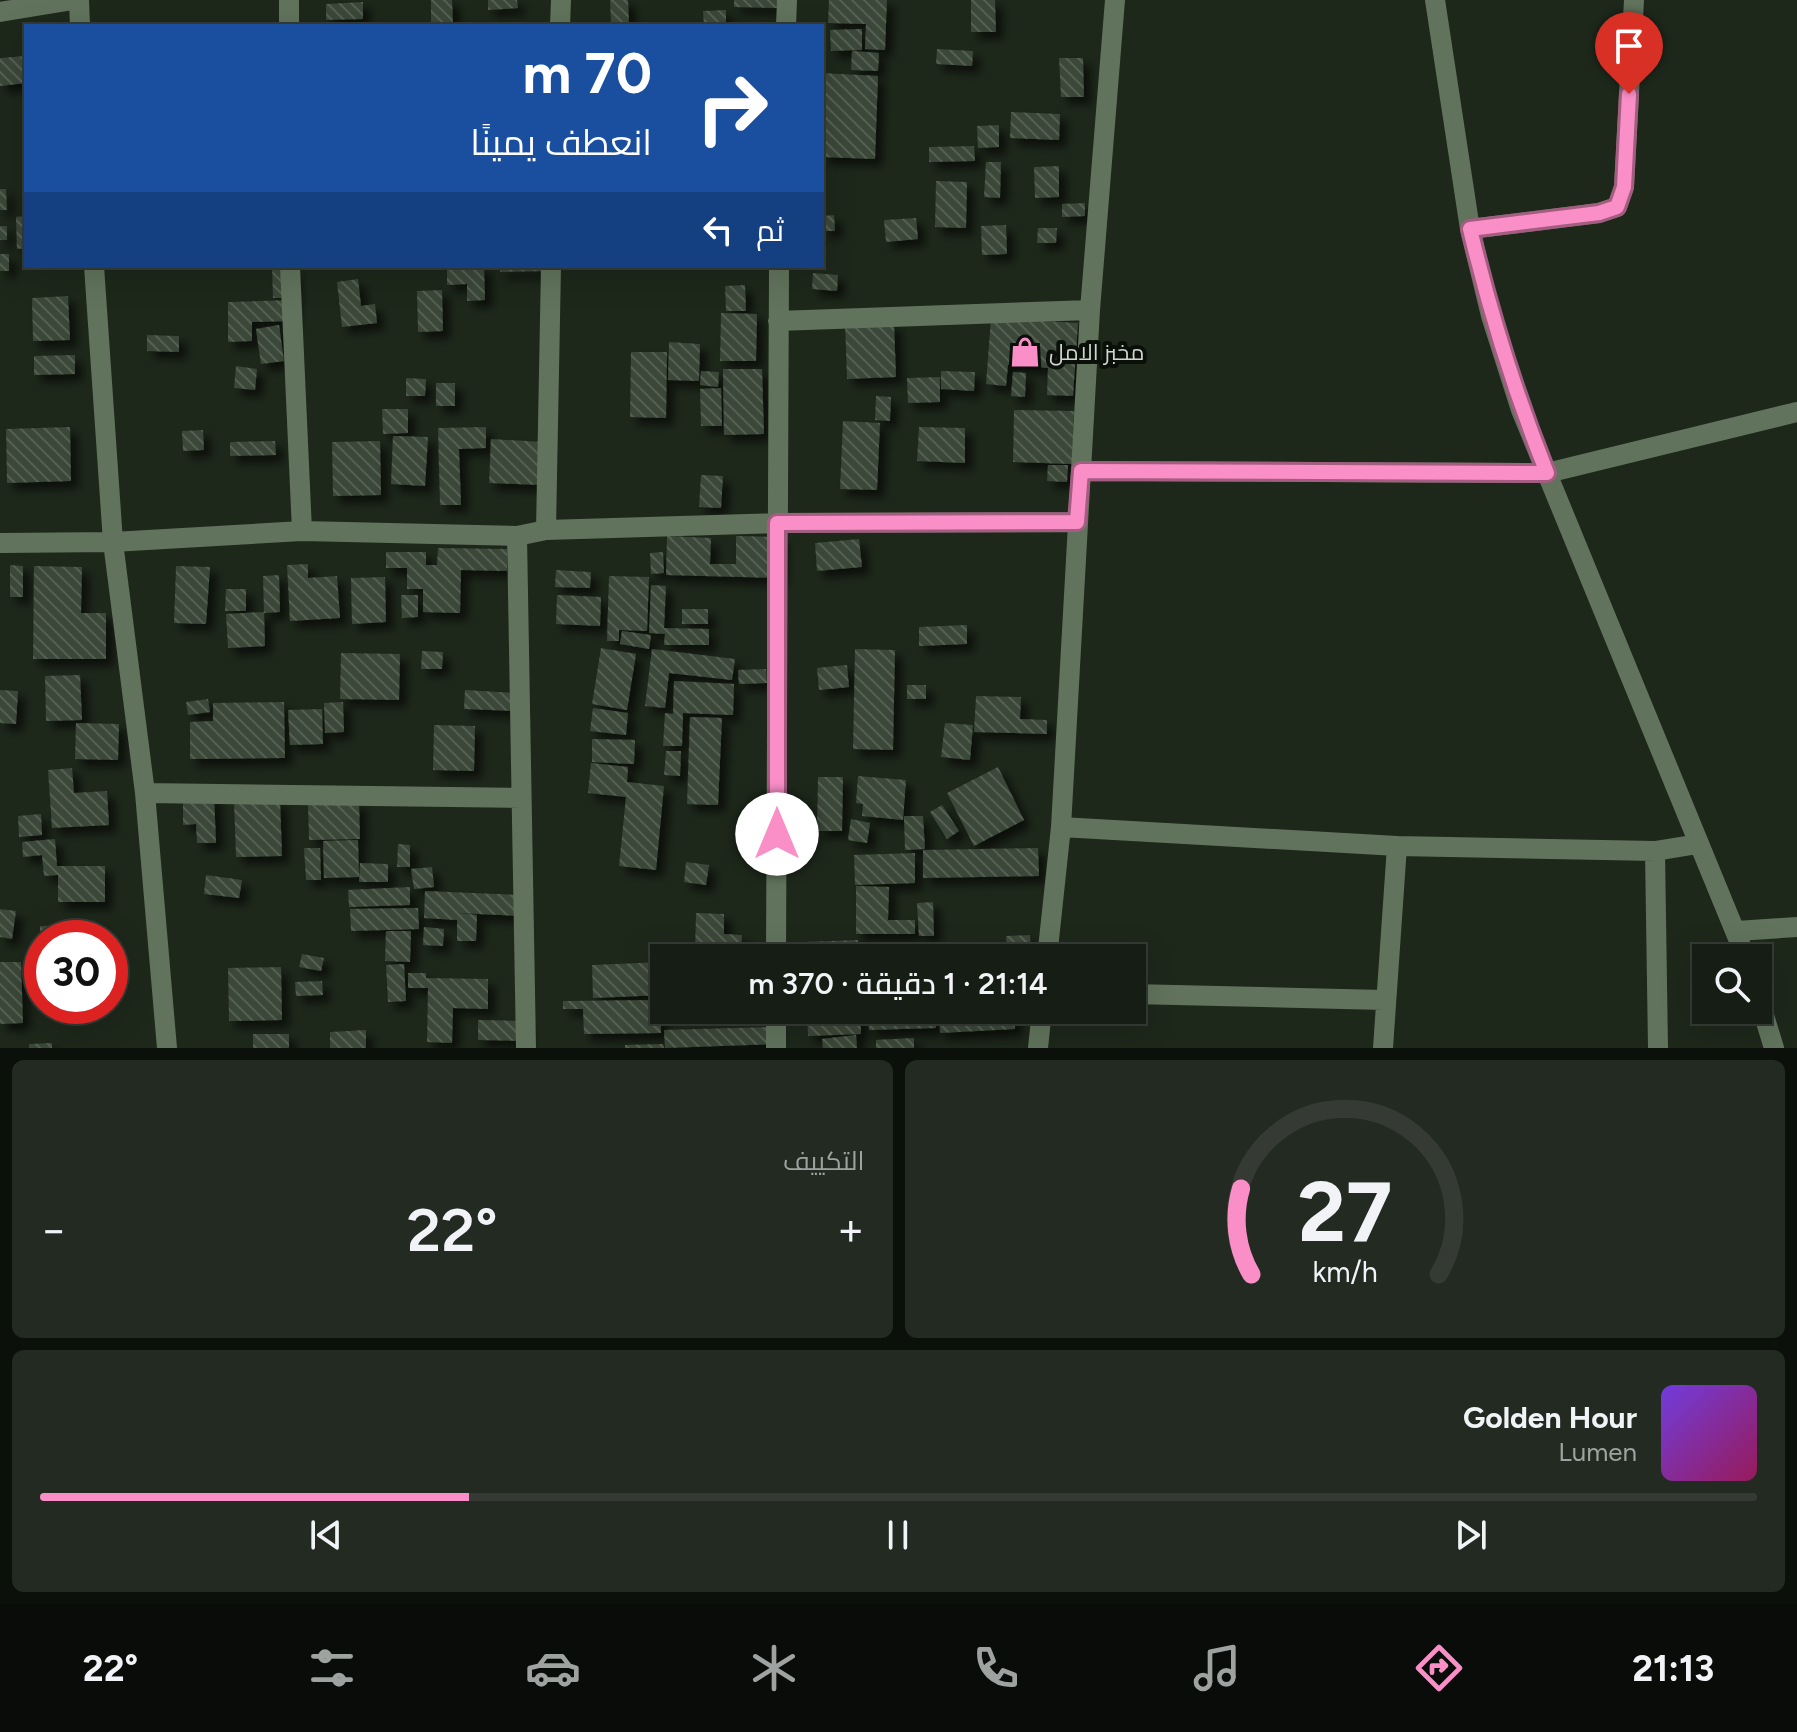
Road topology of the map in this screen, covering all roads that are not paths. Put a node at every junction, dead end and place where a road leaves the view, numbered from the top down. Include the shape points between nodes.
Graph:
1 (76, 0) edge
2 (289, 0) edge
3 (561, 0) edge
4 (787, 0) edge
5 (1115, 0) edge
6 (1435, 0) edge
7 (1634, 0) edge
8 (0, 12) edge
9 (80, 24) edge
10 (289, 24) edge
11 (560, 24) edge
12 (786, 24) edge
13 (1470, 229) junction
14 (94, 268) edge
15 (290, 268) edge
16 (551, 268) edge
17 (779, 268) edge
18 (1090, 310) junction
19 (778, 321) junction
20 (1797, 412) edge
21 (1081, 471) junction
22 (1547, 473) junction
23 (1077, 522) junction
24 (777, 523) junction
25 (546, 530) junction
26 (302, 531) junction
27 (517, 536) junction
28 (113, 542) junction
29 (0, 543) edge
30 (145, 793) junction
31 (521, 798) junction
32 (1061, 827) junction
33 (1698, 844) junction
34 (1397, 846) junction
35 (1655, 851) junction
36 (1797, 927) edge
37 (1737, 931) junction
38 (776, 944) edge
39 (1048, 944) edge
40 (1741, 944) edge
41 (1146, 994) edge
42 (1384, 1000) junction
43 (776, 1024) edge
44 (1041, 1024) edge
45 (1767, 1024) edge
46 (167, 1048) edge
47 (526, 1048) edge
48 (776, 1048) edge
49 (1038, 1048) edge
50 (1383, 1048) edge
51 (1658, 1048) edge
52 (1774, 1048) edge

1 - 8 street
1 - 9 street
2 - 10 street
3 - 11 street
4 - 12 street
5 - 18 street
6 - 13 street
7 - 13 street via 1624,187 1617,207
13 - 22 street via 1491,316
14 - 28 street
15 - 26 street
16 - 25 street
17 - 19 street
18 - 19 street
18 - 21 street
19 - 24 street
20 - 22 street
21 - 22 street
21 - 23 street
22 - 33 street
23 - 24 street
23 - 32 street
24 - 25 street
24 - 38 street
25 - 27 street
26 - 27 street
26 - 28 street
27 - 31 street
28 - 29 street
28 - 30 street
30 - 31 street
30 - 46 street
31 - 47 street
32 - 34 street
32 - 39 street
33 - 35 street
33 - 37 street
34 - 35 street
34 - 42 street
35 - 51 street
36 - 37 street
37 - 40 street
41 - 42 street
42 - 50 street
43 - 48 street
44 - 49 street
45 - 52 street

